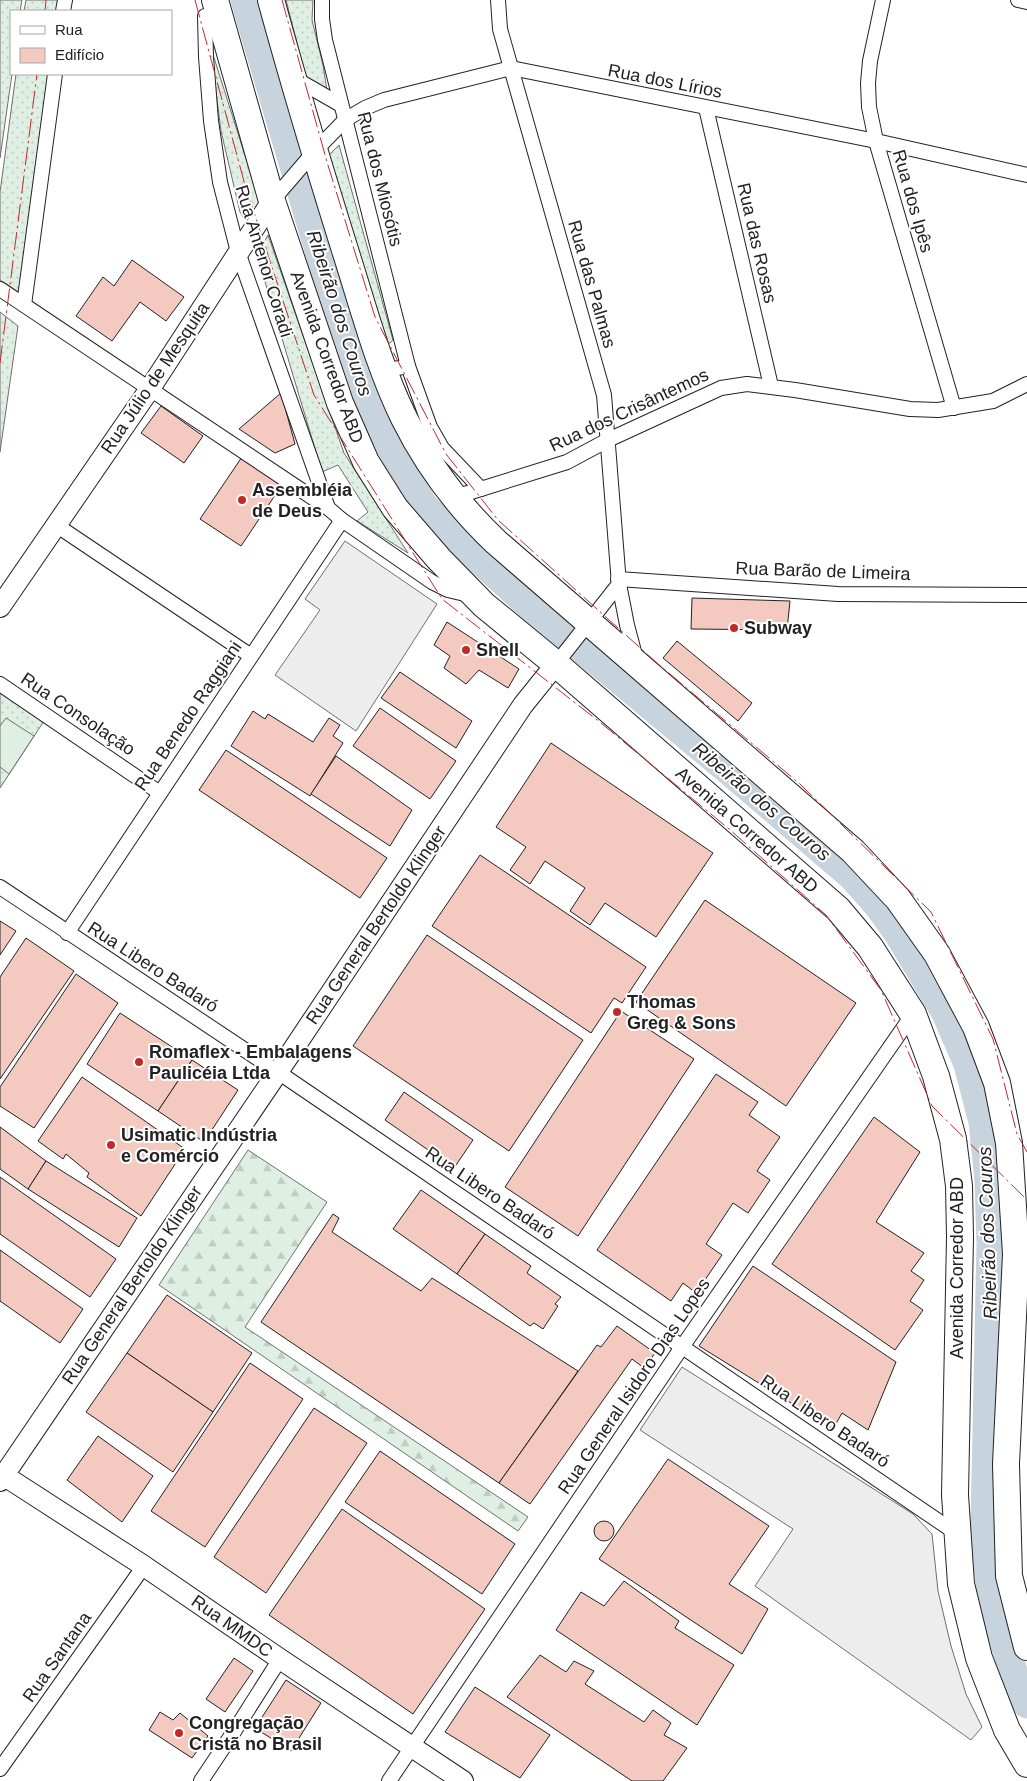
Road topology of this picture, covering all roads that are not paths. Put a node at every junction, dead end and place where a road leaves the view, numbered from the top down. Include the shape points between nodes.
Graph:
1 (271, 0) edge
2 (322, 0) edge
3 (498, 0) edge
4 (883, 0) edge
5 (1018, 0) edge
6 (1027, 2) edge
7 (210, 8) edge
8 (510, 68) junction
9 (55, 75) edge
10 (292, 78) junction
11 (341, 105) junction
12 (706, 108) junction
13 (345, 120) junction
14 (876, 142) junction
15 (308, 158) junction
16 (1027, 175) edge
17 (277, 195) junction
18 (238, 252) junction
19 (0, 289) edge
20 (24, 305) junction
21 (396, 368) junction
22 (1027, 384) edge
23 (771, 386) junction
24 (149, 390) junction
25 (954, 408) junction
26 (608, 440) junction
27 (481, 489) junction
28 (455, 497) junction
29 (328, 508) junction
30 (342, 520) junction
31 (56, 526) junction
32 (619, 582) junction
33 (1027, 596) edge
34 (476, 597) junction
35 (0, 607) edge
36 (585, 627) junction
37 (251, 656) junction
38 (559, 660) junction
39 (638, 666) junction
40 (0, 684) edge
41 (160, 793) junction
42 (0, 887) edge
43 (67, 933) junction
44 (913, 1014) junction
45 (278, 1072) junction
46 (682, 1347) junction
47 (1, 1476) edge
48 (956, 1533) junction
49 (144, 1566) junction
50 (1027, 1647) edge
51 (280, 1659) junction
52 (412, 1747) junction
53 (1027, 1764) edge
54 (0, 1769) edge
55 (201, 1781) edge
56 (389, 1781) edge
57 (463, 1781) edge

1 - 10 highway
2 - 11 street, Rua dos Miosótis via 325,40
3 - 8 street, Rua das Palmas via 500,29
4 - 14 street, Rua dos Ipês via 868,83
5 - 6 street
7 - 17 highway, Avenida Corredor ABD
7 - 18 street, Rua Antenor Coradi via 206,57 211,122 220,182
8 - 12 street, Rua dos Lírios
8 - 13 street, Rua dos Lírios via 384,100
8 - 26 street, Rua das Palmas via 604,395
9 - 20 street
10 - 11 street
10 - 15 highway
11 - 13 street, Rua dos Miosótis
12 - 14 street, Rua dos Lírios
12 - 23 street, Rua das Rosas
13 - 15 street, Rua dos Lírios
13 - 21 street, Rua dos Miosótis
14 - 16 street, Rua dos Lírios
14 - 25 street, Rua dos Ipês
15 - 17 street, Rua Júlio de Mesquita
15 - 21 highway
17 - 18 street, Rua Júlio de Mesquita
17 - 34 highway, Avenida Corredor ABD via 340,403 366,462 395,508 438,559
18 - 24 street, Rua Júlio de Mesquita
18 - 29 street, Rua Antenor Coradi
19 - 20 street
20 - 24 street
21 - 27 street, Rua dos Miosótis via 442,448
21 - 28 highway via 404,418 425,456
22 - 25 street, Rua dos Crisântemos via 993,401
23 - 25 street, Rua dos Crisântemos via 910,409
23 - 26 street, Rua dos Crisântemos via 747,384 721,388
24 - 29 street
24 - 31 street, Rua Júlio de Mesquita
26 - 27 street, Rua dos Crisântemos via 567,462
26 - 32 street, Rua das Palmas
27 - 28 street, Rua dos Crisântemos
28 - 36 highway via 474,522
29 - 30 street
30 - 34 street via 432,582
30 - 37 street, Rua Benedo Raggiani
31 - 35 street, Rua Júlio de Mesquita
31 - 37 street
32 - 33 street, Rua Barão de Limeira via 838,594
32 - 36 street
32 - 39 street, Rua das Palmas
34 - 38 highway, Avenida Corredor ABD
36 - 38 street, Rua General Bertoldo Klinger
36 - 39 highway
37 - 41 street, Rua Benedo Raggiani
38 - 44 highway, Avenida Corredor ABD via 838,909 870,947
38 - 45 street, Rua General Bertoldo Klinger via 523,705
39 - 50 highway via 853,851 892,892 937,954 976,1027 997,1083 1009,1143 1016,1254 1006,1464 1009,1576
40 - 41 street, Rua Consolação
41 - 43 street, Rua Benedo Raggiani
42 - 43 street, Rua Libero Badaró
43 - 45 street, Rua Libero Badaró
44 - 46 street, Rua General Isidoro Dias Lopes
44 - 48 highway, Avenida Corredor ABD via 941,1094 953,1139 959,1186
45 - 46 street, Rua Libero Badaró
45 - 47 street, Rua General Bertoldo Klinger
46 - 48 street, Rua Libero Badaró
46 - 52 street, Rua General Isidoro Dias Lopes
47 - 49 street, Rua MMDC
48 - 53 highway, Avenida Corredor ABD via 961,1584 979,1658 1007,1730
49 - 51 street, Rua MMDC
49 - 54 street, Rua Santana
51 - 52 street, Rua MMDC
51 - 55 street
52 - 56 street, Rua General Isidoro Dias Lopes
52 - 57 street, Rua MMDC

